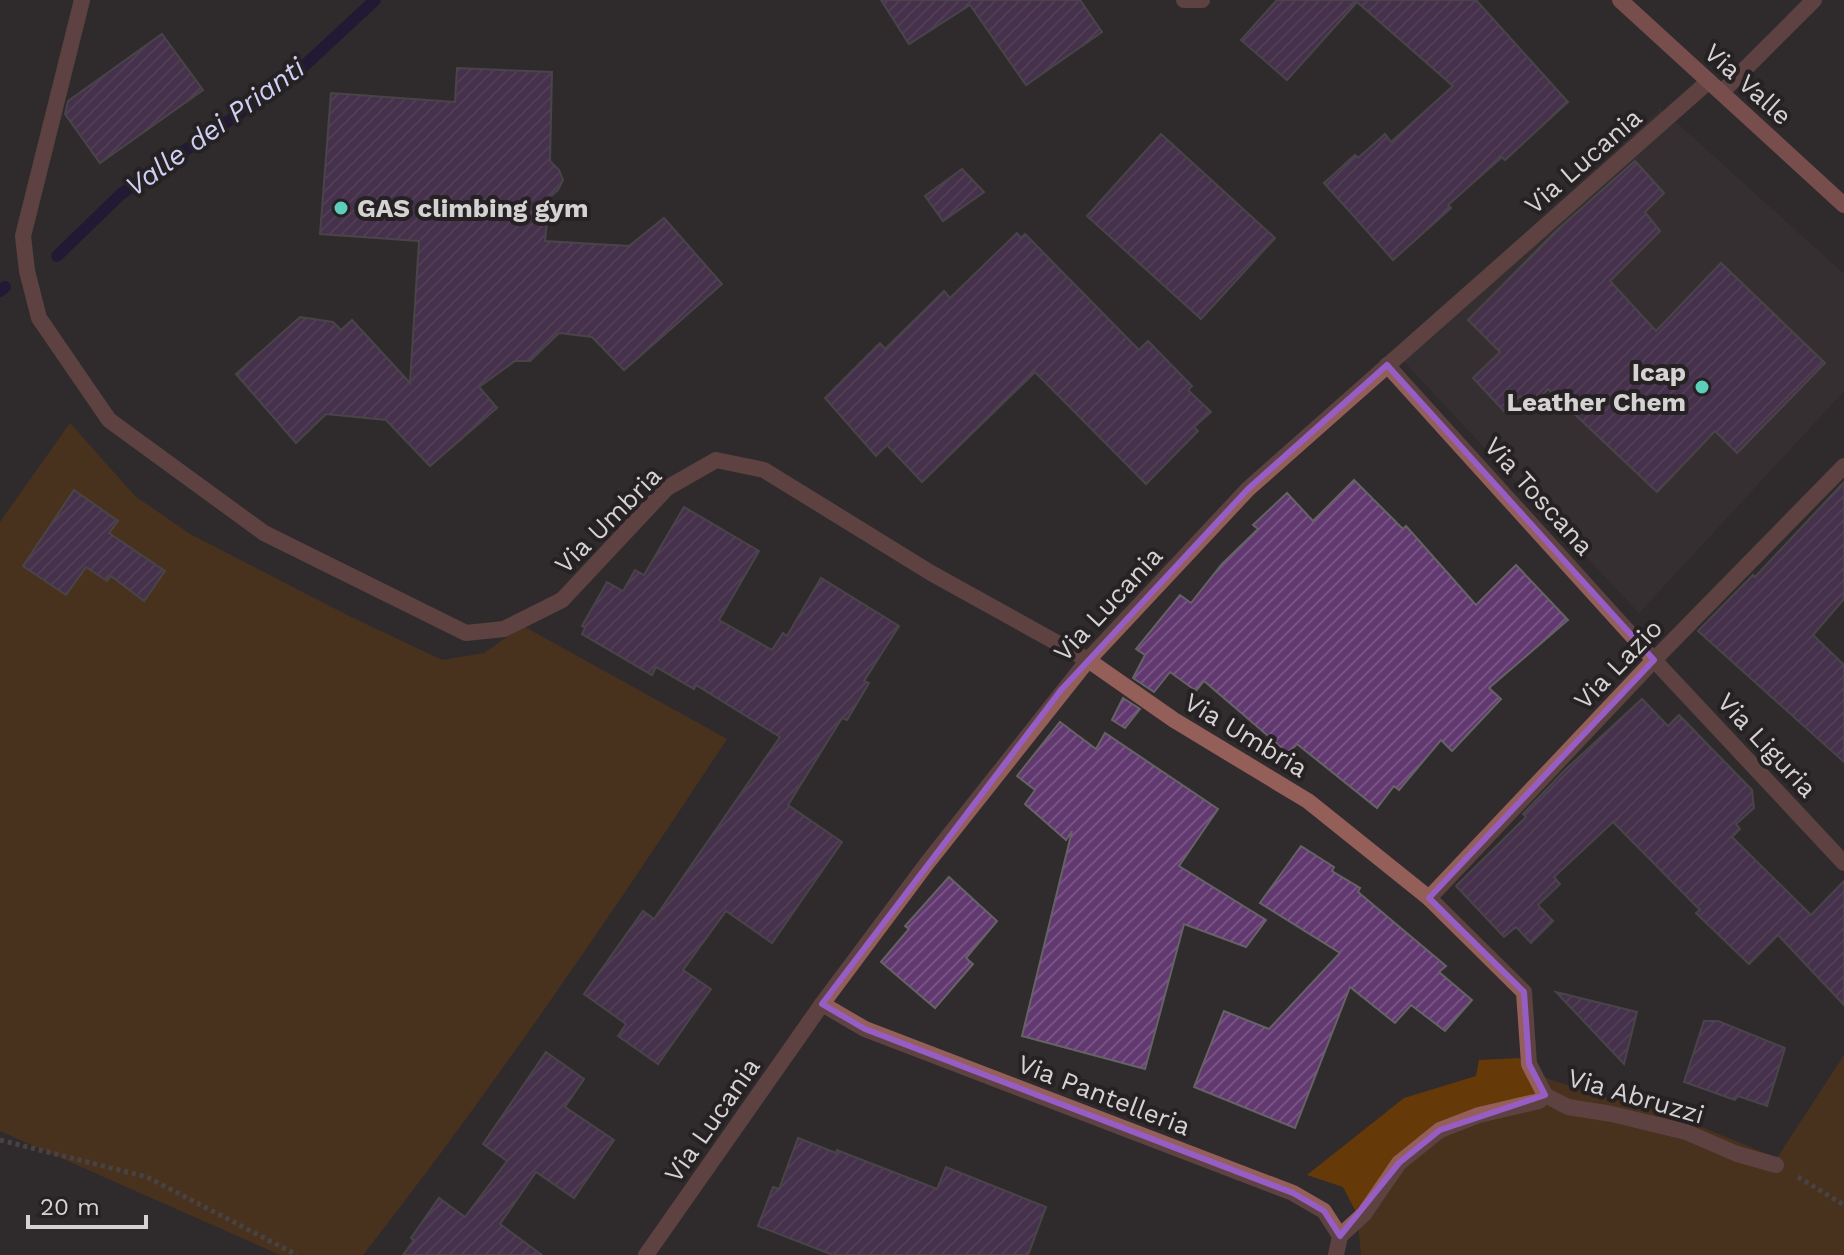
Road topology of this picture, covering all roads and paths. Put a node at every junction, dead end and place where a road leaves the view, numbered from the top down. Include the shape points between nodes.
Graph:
1 (82, 0) edge
2 (1184, 0) edge
3 (1202, 0) edge
4 (1620, 0) edge
5 (1814, 0) edge
6 (1716, 86) junction
7 (1844, 205) edge
8 (1387, 365) junction
9 (1844, 466) edge
10 (1088, 660) junction
11 (1654, 660) junction
12 (1844, 863) edge
13 (1429, 898) junction
14 (822, 1004) junction
15 (1545, 1095) junction
16 (0, 1140) edge
17 (1776, 1165) joint
18 (1844, 1205) edge
19 (1340, 1236) junction
20 (297, 1255) edge
21 (646, 1255) edge
22 (1336, 1255) edge

1 - 10 street, Via Umbria via 23,236 39,318 109,420 264,533 466,633 504,629 562,600 667,488 716,460 764,470 931,573
2 - 3 street
4 - 6 main road, Via Valle
5 - 6 street, Via Lucania
6 - 7 main road, Via Valle
6 - 8 street, Via Lucania
8 - 10 street, Via Lucania via 1248,489
8 - 11 street, Via Toscana
9 - 11 street, Via Lazio
10 - 13 street, Via Umbria via 1174,720 1308,801
10 - 14 street, Via Lucania
11 - 12 street, Via Liguria
11 - 13 street, Via Lazio
13 - 15 street, Via Abruzzi via 1524,992 1529,1064
14 - 19 street, Via Pantelleria via 865,1029 1293,1193 1324,1211
14 - 21 street, Via Lucania
15 - 17 street, Via Abruzzi via 1568,1107 1686,1132
15 - 19 street via 1440,1130 1399,1163 1364,1214
16 - 20 path via 147,1177
17 - 18 path
19 - 22 street

